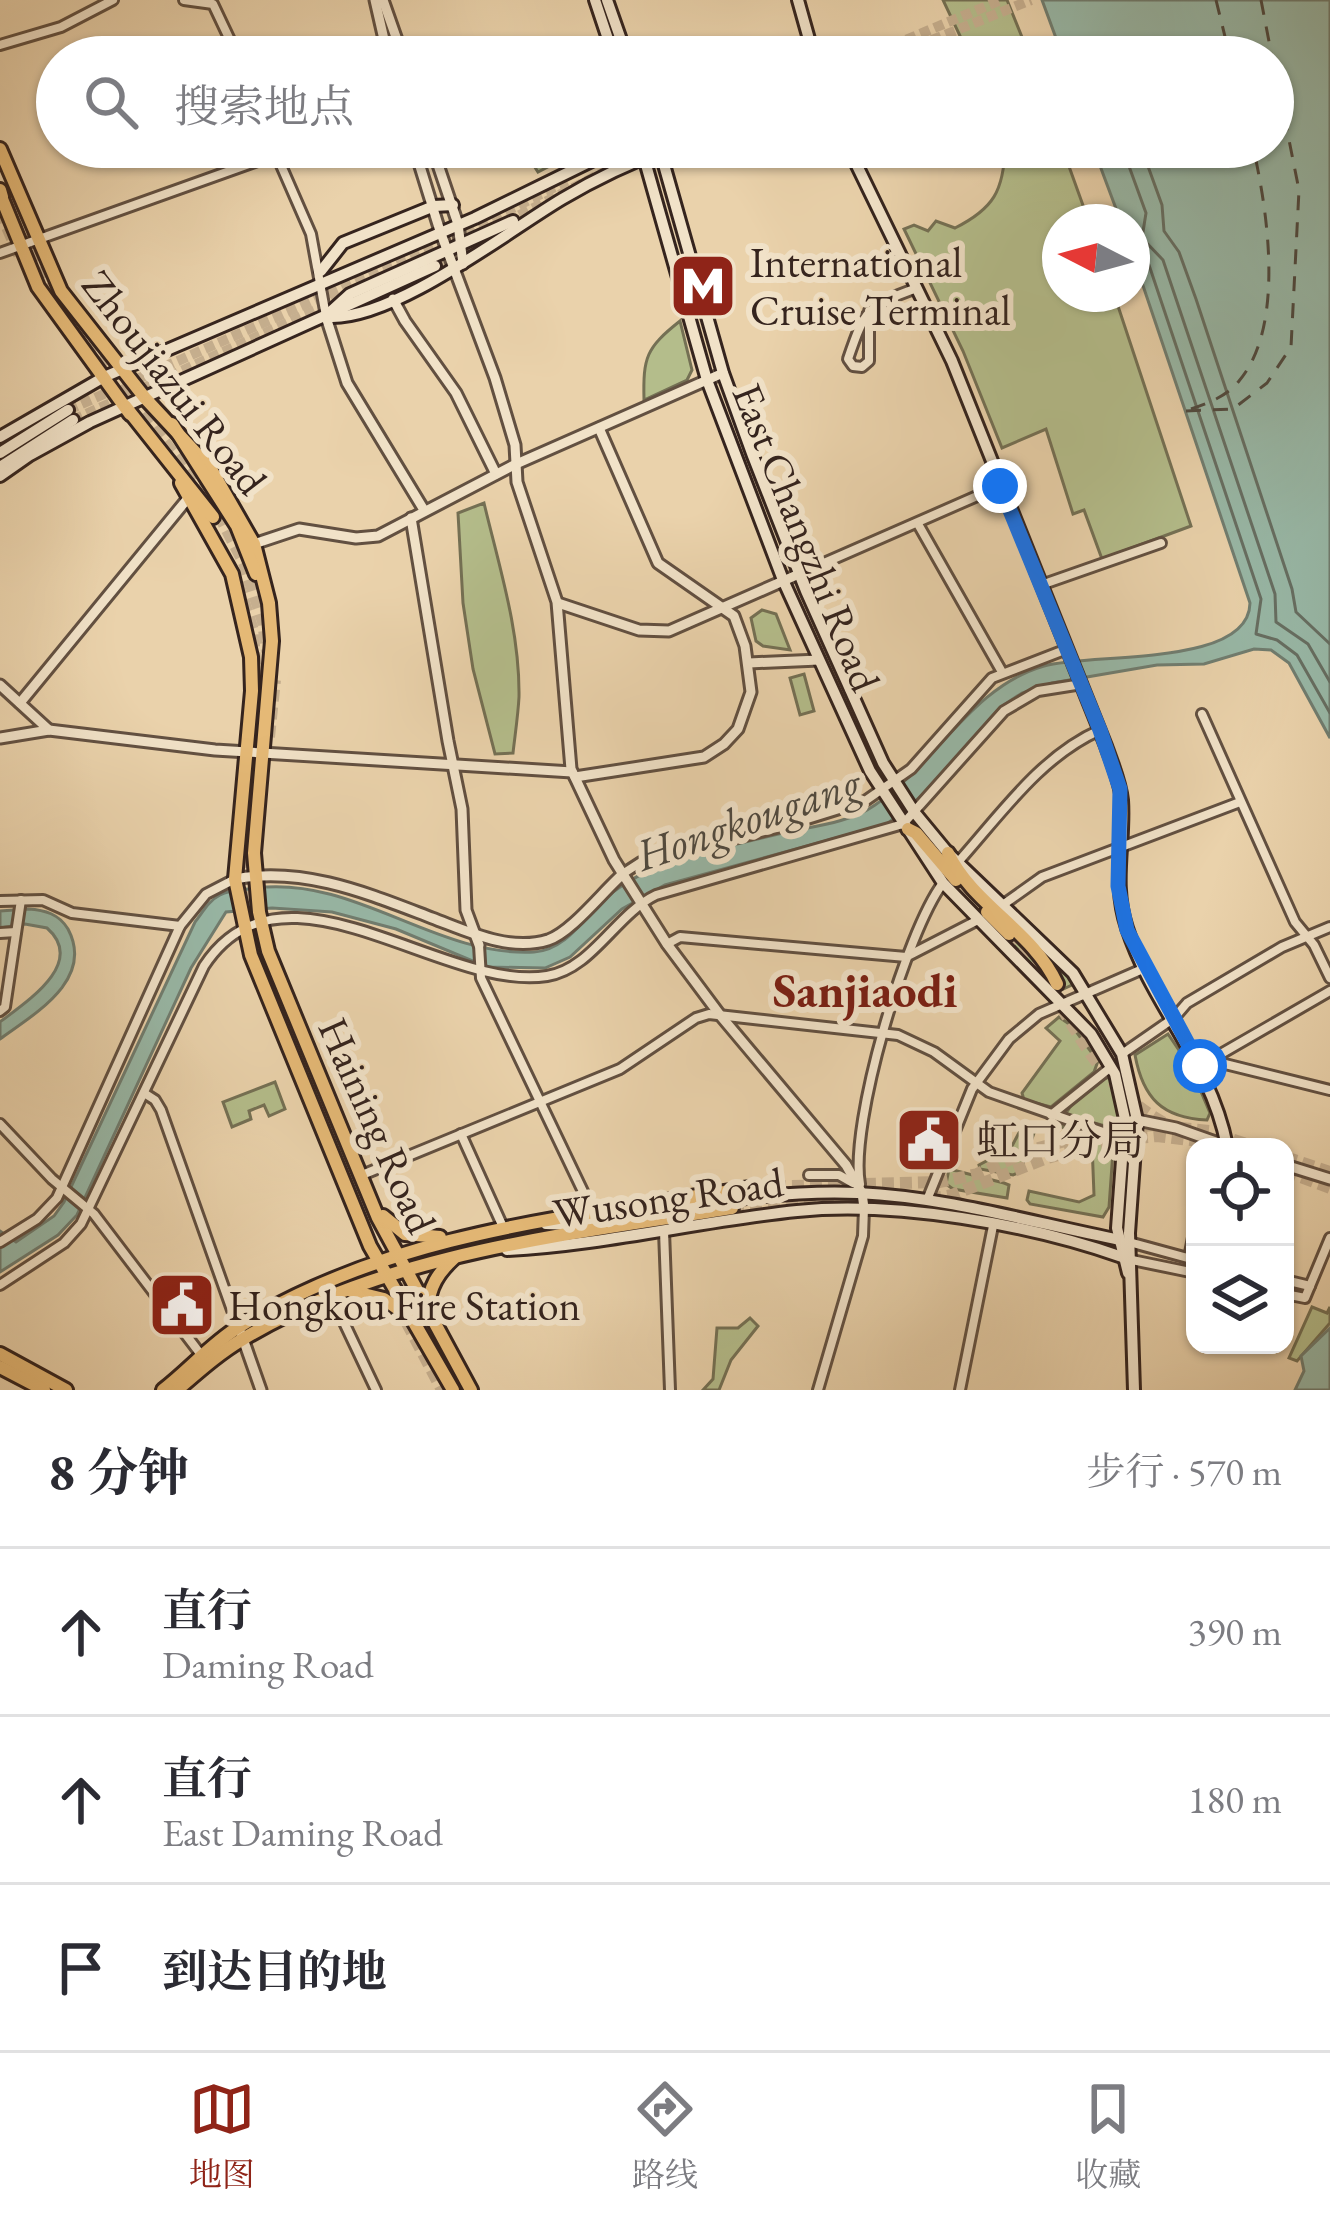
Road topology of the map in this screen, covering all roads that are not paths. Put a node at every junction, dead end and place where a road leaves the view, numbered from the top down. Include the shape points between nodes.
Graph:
1 (112, 0) edge
2 (184, 0) edge
3 (198, 0) edge
4 (379, 0) edge
5 (596, 0) edge
6 (608, 0) edge
7 (798, 0) edge
8 (228, 36) edge
9 (385, 36) edge
10 (394, 36) edge
11 (607, 36) edge
12 (620, 36) edge
13 (808, 36) edge
14 (0, 45) edge
15 (0, 149) edge
16 (226, 168) edge
17 (284, 168) edge
18 (421, 168) edge
19 (440, 168) edge
20 (580, 168) edge
21 (615, 168) edge
22 (646, 168) edge
23 (669, 168) edge
24 (858, 168) edge
25 (0, 194) edge
26 (565, 196) junction
27 (453, 205) junction
28 (434, 206) junction
29 (458, 224) junction
30 (440, 231) junction
31 (35, 238) junction
32 (461, 245) junction
33 (19, 246) junction
34 (448, 251) junction
35 (0, 253) edge
36 (459, 265) junction
37 (434, 266) tunnel mouth
38 (321, 278) junction
39 (918, 287) junction
40 (393, 299) junction
41 (869, 311) junction
42 (326, 317) junction
43 (124, 369) junction
44 (723, 373) junction
45 (104, 377) junction
46 (707, 380) junction
47 (145, 398) junction
48 (125, 406) junction
49 (172, 424) junction
50 (599, 428) junction
51 (0, 437) edge
52 (0, 453) edge
53 (514, 465) junction
54 (0, 467) edge
55 (496, 474) junction
56 (0, 476) edge
57 (1000, 486) junction
58 (189, 497) junction
59 (424, 510) junction
60 (213, 517) dead end
61 (410, 518) junction
62 (918, 524) junction
63 (1161, 543) dead end
64 (254, 544) junction
65 (256, 574) tunnel mouth
66 (799, 574) junction
67 (783, 580) junction
68 (1040, 586) junction
69 (557, 602) junction
70 (724, 608) junction
71 (819, 660) junction
72 (749, 663) junction
73 (1075, 668) junction
74 (1002, 672) junction
75 (0, 685) edge
76 (20, 704) junction
77 (1202, 714) dead end
78 (49, 730) junction
79 (1100, 730) junction
80 (0, 738) edge
81 (246, 751) junction
82 (264, 752) junction
83 (454, 763) junction
84 (574, 775) junction
85 (895, 783) junction
86 (882, 793) junction
87 (1240, 802) junction
88 (912, 810) junction
89 (900, 820) junction
90 (1120, 847) junction
91 (954, 857) junction
92 (254, 880) junction
93 (235, 883) junction
94 (943, 883) junction
95 (633, 889) junction
96 (0, 901) edge
97 (20, 903) junction
98 (1004, 904) junction
99 (260, 918) junction
100 (978, 920) junction
101 (181, 926) junction
102 (1330, 927) edge
103 (17, 928) junction
104 (244, 929) junction
105 (0, 933) edge
106 (1009, 934) tunnel mouth
107 (1305, 934) junction
108 (668, 944) junction
109 (478, 954) junction
110 (906, 957) junction
111 (1144, 968) junction
112 (1330, 978) edge
113 (1057, 984) dead end
114 (1330, 991) edge
115 (1088, 995) junction
116 (1062, 1005) junction
117 (2, 1009) edge
118 (720, 1015) junction
119 (1174, 1018) junction
120 (884, 1032) junction
121 (1122, 1054) junction
122 (1200, 1066) junction
123 (1112, 1067) junction
124 (975, 1084) junction
125 (1330, 1090) edge
126 (144, 1093) junction
127 (540, 1101) junction
128 (1051, 1115) junction
129 (1131, 1120) junction
130 (0, 1124) edge
131 (461, 1134) junction
132 (1194, 1138) edge
133 (1226, 1138) edge
134 (1131, 1140) junction
135 (1294, 1168) edge
136 (808, 1175) dead end
137 (360, 1176) junction
138 (1330, 1179) edge
139 (756, 1187) tunnel mouth
140 (65, 1190) junction
141 (862, 1193) junction
142 (370, 1200) junction
143 (927, 1200) junction
144 (589, 1204) dead end
145 (86, 1206) junction
146 (732, 1208) tunnel mouth
147 (864, 1208) junction
148 (532, 1224) junction
149 (994, 1226) junction
150 (502, 1227) junction
151 (664, 1231) junction
152 (459, 1236) junction
153 (1330, 1238) edge
154 (4, 1240) edge
155 (1124, 1241) junction
156 (497, 1250) junction
157 (398, 1254) junction
158 (1186, 1257) edge
159 (1127, 1258) junction
160 (453, 1259) junction
161 (378, 1262) junction
162 (406, 1269) junction
163 (1186, 1271) edge
164 (386, 1275) junction
165 (1294, 1282) edge
166 (0, 1285) edge
167 (1310, 1286) junction
168 (334, 1293) junction
169 (1294, 1296) edge
170 (428, 1315) junction
171 (414, 1326) junction
172 (241, 1333) junction
173 (0, 1354) edge
174 (202, 1356) junction
175 (0, 1366) edge
176 (44, 1390) edge
177 (66, 1390) edge
178 (163, 1390) edge
179 (177, 1390) edge
180 (261, 1390) edge
181 (376, 1390) edge
182 (453, 1390) edge
183 (470, 1390) edge
184 (670, 1390) edge
185 (818, 1390) edge
186 (960, 1390) edge
187 (1134, 1390) edge

1 - 14 street via 61,27
2 - 3 street
3 - 8 street via 213,4
4 - 9 street
4 - 10 street
5 - 11 main road
6 - 12 main road
7 - 13 main road
15 - 31 main road, Zhoujiazui Road
16 - 31 street
17 - 38 street
18 - 28 street
19 - 27 street
20 - 29 main road
21 - 26 main road
22 - 46 main road, East Changzhi Road
23 - 44 main road, East Changzhi Road
24 - 39 main road
25 - 33 main road, Zhoujiazui Road
26 - 32 main road
26 - 36 main road
27 - 28 main road
27 - 29 street
28 - 30 street
28 - 38 main road via 343,243
29 - 30 main road
29 - 32 street
30 - 34 street
30 - 38 main road
31 - 33 street
31 - 43 main road, Zhoujiazui Road via 61,291
32 - 34 main road
32 - 36 street
33 - 35 street
33 - 45 main road, Zhoujiazui Road via 38,287
34 - 36 street
34 - 42 main road via 340,299
36 - 40 main road
36 - 53 street via 513,438
37 - 42 main road
38 - 42 street
38 - 43 main road
39 - 41 street
39 - 57 main road
40 - 42 main road via 353,316
40 - 55 street via 456,393
41 - 41 street via 848,359 853,366 869,361
42 - 47 main road
42 - 59 street via 346,383
43 - 45 main road
43 - 47 main road, Zhoujiazui Road
44 - 46 street
44 - 66 main road, East Changzhi Road
45 - 48 main road, Zhoujiazui Road
45 - 51 main road
46 - 50 street
46 - 67 main road, East Changzhi Road
47 - 48 main road
47 - 49 main road, Zhoujiazui Road
48 - 56 main road
48 - 58 main road, Zhoujiazui Road
48 - 60 main road
49 - 64 main road, Zhoujiazui Road via 211,469
49 - 65 main road via 237,526
50 - 53 street
50 - 70 street via 658,563
52 - 54 main road via 71,415
53 - 55 street
53 - 69 street
55 - 59 street
57 - 62 street
57 - 68 main road
58 - 76 street
58 - 81 main road, Zhoujiazui Road via 232,574 244,614 253,691
59 - 61 street
61 - 64 street via 367,538 298,529
61 - 83 street
62 - 66 street
62 - 74 street
63 - 68 street
64 - 82 main road, Zhoujiazui Road via 272,622
66 - 67 street
66 - 85 main road, East Changzhi Road
67 - 70 street
67 - 71 main road, East Changzhi Road
68 - 73 main road
69 - 70 street via 656,633
69 - 84 street
70 - 72 street via 739,626
71 - 72 street
71 - 86 main road, East Changzhi Road
72 - 84 street via 746,713 716,751
73 - 74 street
73 - 79 main road
73 - 88 street via 1004,711
74 - 85 street
75 - 76 street
76 - 78 street
77 - 87 street
78 - 80 street
78 - 81 street
79 - 90 main road via 1120,789
79 - 91 street via 1050,763
81 - 82 street
81 - 93 main road, Zhoujiazui Road
82 - 83 street
82 - 92 main road, Zhoujiazui Road
83 - 84 street
83 - 109 street via 466,910
84 - 95 street
85 - 86 street
85 - 88 main road, East Changzhi Road
86 - 89 main road, East Changzhi Road
86 - 95 street via 641,862
87 - 90 street
87 - 107 street
88 - 89 street
88 - 91 main road, East Changzhi Road
89 - 94 main road, East Changzhi Road
89 - 95 street via 677,886
89 - 106 main road
90 - 98 street via 1042,877
90 - 111 main road via 1120,902
91 - 98 main road, East Changzhi Road
91 - 113 main road
92 - 93 street
92 - 99 main road, Haining Road
92 - 109 street via 297,877 339,886
93 - 101 street via 206,895
93 - 104 main road, Haining Road
94 - 100 main road, East Changzhi Road
94 - 110 street
95 - 108 street
95 - 109 street via 553,938
95 - 109 street via 566,970 535,977
96 - 97 street
97 - 101 street via 43,900 72,913
97 - 103 street
98 - 115 main road, East Changzhi Road
99 - 104 street
99 - 109 street via 332,922
99 - 137 main road, Haining Road
100 - 110 street
100 - 116 main road, East Changzhi Road
101 - 140 street
102 - 107 street
103 - 105 street
103 - 117 street
104 - 126 street via 204,966
104 - 161 main road, Haining Road
107 - 112 street
107 - 119 street via 1186,1003
108 - 110 street via 680,937
108 - 118 street
109 - 127 street
110 - 120 street
111 - 115 street
111 - 119 main road
114 - 122 street
115 - 116 street
115 - 121 main road, East Changzhi Road
116 - 123 main road, East Changzhi Road
116 - 124 street via 1018,1029
118 - 120 street
118 - 127 street via 696,1018 633,1062
118 - 141 street
119 - 121 street
119 - 122 main road
120 - 124 street via 923,1045
120 - 141 street via 857,1150
121 - 129 main road, East Changzhi Road
122 - 125 street via 1222,1062
122 - 133 main road
123 - 128 street
123 - 129 main road
124 - 128 street
124 - 143 street
126 - 145 street
126 - 172 street via 161,1110
127 - 131 street
127 - 144 street
128 - 134 street
129 - 132 street
129 - 134 main road
130 - 140 street
131 - 137 street
131 - 150 street
134 - 155 main road
135 - 138 street
136 - 141 street, Wusong Road via 845,1177
137 - 142 main road, Haining Road
139 - 148 main road
140 - 145 street
140 - 154 street
141 - 143 main road, Wusong Road
141 - 147 street
141 - 148 main road, Wusong Road
142 - 152 main road via 405,1234
142 - 157 main road, Haining Road
143 - 155 main road, Wusong Road
145 - 166 street via 64,1243
145 - 174 street
146 - 156 main road
147 - 149 main road, Wusong Road
147 - 151 main road, Wusong Road
147 - 185 street
148 - 150 main road, Wusong Road
149 - 159 main road, Wusong Road
149 - 186 street
150 - 152 main road, Wusong Road
151 - 156 main road, Wusong Road
151 - 184 street
152 - 157 main road, Wusong Road
153 - 167 street
155 - 158 street, Wusong Road
155 - 159 main road
156 - 160 main road, Wusong Road
157 - 161 main road, Wusong Road
157 - 162 main road, Haining Road
159 - 163 street, Wusong Road
159 - 187 main road
160 - 162 main road, Wusong Road
160 - 170 main road via 439,1272
161 - 164 main road, Haining Road
161 - 172 main road, Wusong Road
162 - 164 main road, Wusong Road
162 - 170 main road, Haining Road
164 - 168 main road, Wusong Road
164 - 171 main road, Haining Road
165 - 167 street
167 - 169 street via 1305,1298
168 - 171 main road via 384,1298
168 - 172 main road, Wusong Road
168 - 181 street
170 - 183 main road, Haining Road
171 - 182 main road, Haining Road
172 - 174 main road, Wusong Road
172 - 179 main road, Wusong Road
172 - 180 street
173 - 177 main road
174 - 178 main road, Wusong Road
175 - 176 main road

